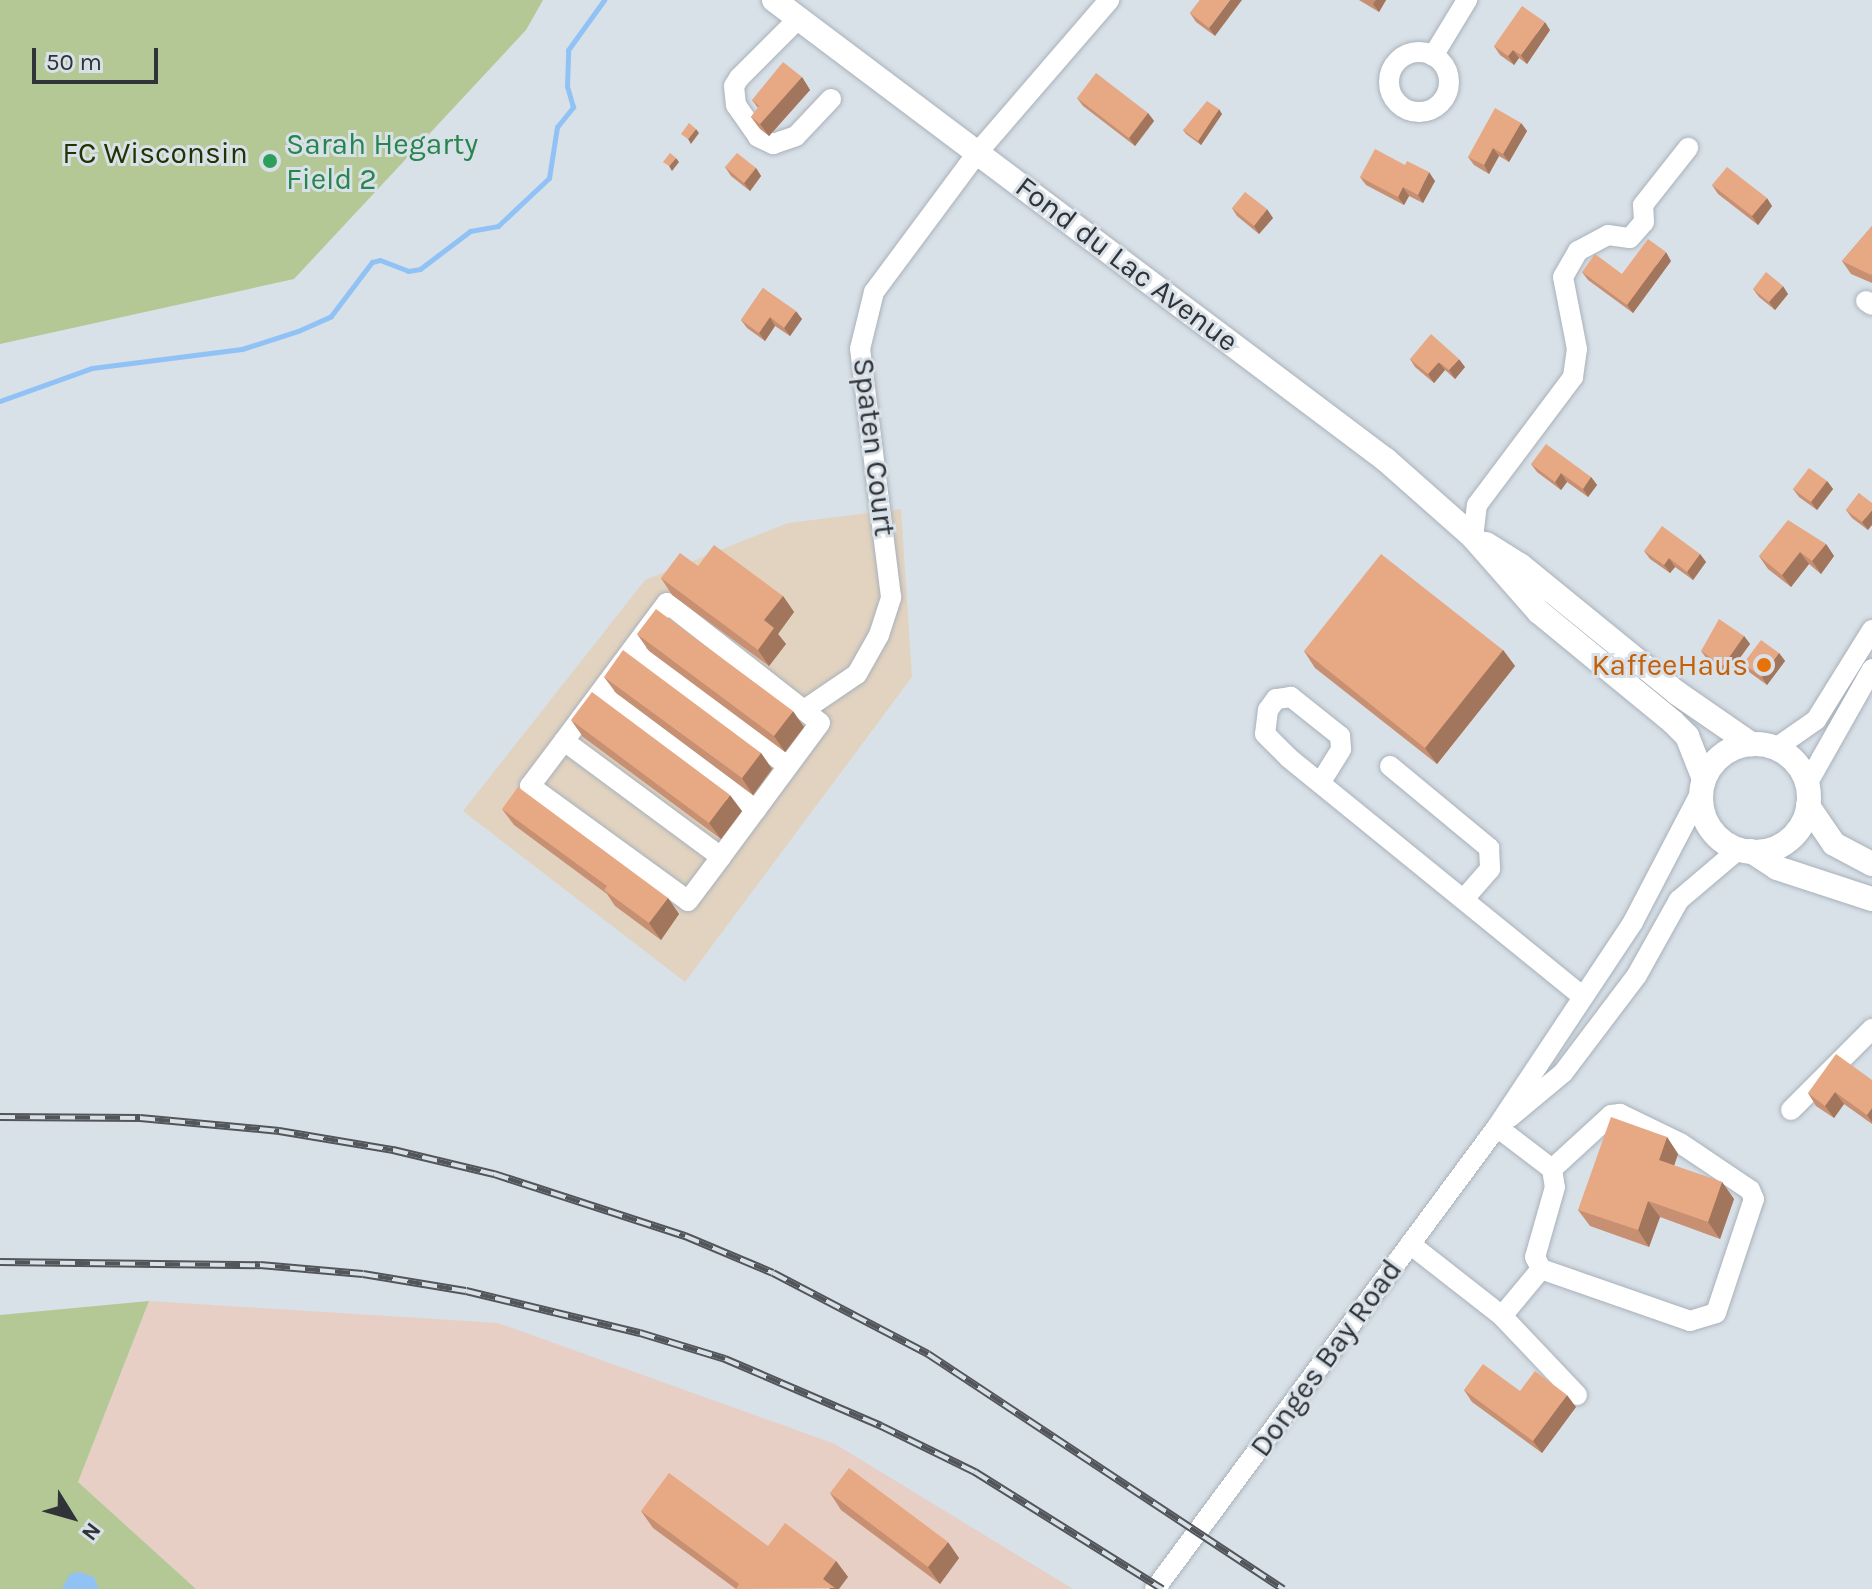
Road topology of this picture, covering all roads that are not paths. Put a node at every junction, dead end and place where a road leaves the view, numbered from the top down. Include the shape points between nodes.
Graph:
1 (774, 0) edge
2 (1467, 0) edge
3 (1100, 3) edge
4 (799, 18) junction
5 (1433, 56) dead end
6 (831, 99) dead end
7 (1688, 148) dead end
8 (978, 152) junction
9 (1473, 537) junction
10 (1872, 630) edge
11 (632, 650) junction
12 (1872, 669) edge
13 (600, 693) junction
14 (807, 708) junction
15 (564, 741) junction
16 (1751, 744) junction
17 (1776, 748) junction
18 (788, 766) junction
19 (1390, 766) dead end
20 (1322, 780) dead end
21 (1702, 786) junction
22 (1807, 795) junction
23 (756, 810) junction
24 (1745, 850) junction
25 (721, 857) junction
26 (1872, 864) edge
27 (1465, 898) junction
28 (1872, 899) edge
29 (1583, 997) junction
30 (1872, 1029) edge
31 (1791, 1110) dead end
32 (1497, 1127) junction
33 (1552, 1169) junction
34 (1410, 1244) junction
35 (1541, 1269) junction
36 (1502, 1316) junction
37 (1577, 1395) dead end
38 (1155, 1589) edge

1 - 4 main road, Fond du Lac Avenue
2 - 5 street
3 - 8 street, Spaten Court
4 - 6 street via 739,78 734,86 736,105 758,137 773,144 796,136
4 - 8 main road, Fond du Lac Avenue
7 - 9 street via 1643,205 1644,222 1630,238 1608,235 1578,251 1563,277 1577,349 1573,377 1477,505
8 - 9 main road, Fond du Lac Avenue via 1296,390
8 - 14 street, Spaten Court via 883,276 863,327 860,349 892,582 887,616 857,674
9 - 16 main road, Fond du Lac Avenue via 1520,565 1666,684
9 - 21 main road, Fond du Lac Avenue via 1539,612 1687,736
10 - 17 street via 1816,720
11 - 13 street
11 - 14 street via 667,603
11 - 18 street
12 - 22 street
13 - 15 street
13 - 23 street
14 - 18 street via 820,723
15 - 25 street
15 - 25 street via 530,786 688,901
16 - 17 main road
16 - 21 main road via 1727,751
17 - 22 main road via 1796,763
18 - 23 street
19 - 27 street via 1489,848 1490,869
20 - 27 street
21 - 24 main road via 1710,827
21 - 29 street, Donges Bay Road via 1633,922
22 - 24 main road via 1800,827 1783,843
22 - 26 main road via 1834,844
23 - 25 street
24 - 28 main road via 1777,868
24 - 32 street, Donges Bay Road via 1679,900 1637,975 1563,1073
27 - 29 street
29 - 32 street, Donges Bay Road
30 - 31 street
32 - 33 street
32 - 34 street, Donges Bay Road
33 - 35 street via 1555,1187 1535,1257
33 - 35 street via 1611,1115 1620,1114 1680,1143 1750,1190 1754,1199 1716,1313 1697,1319 1552,1278
34 - 36 street
34 - 38 street, Donges Bay Road
35 - 36 street
36 - 37 street

